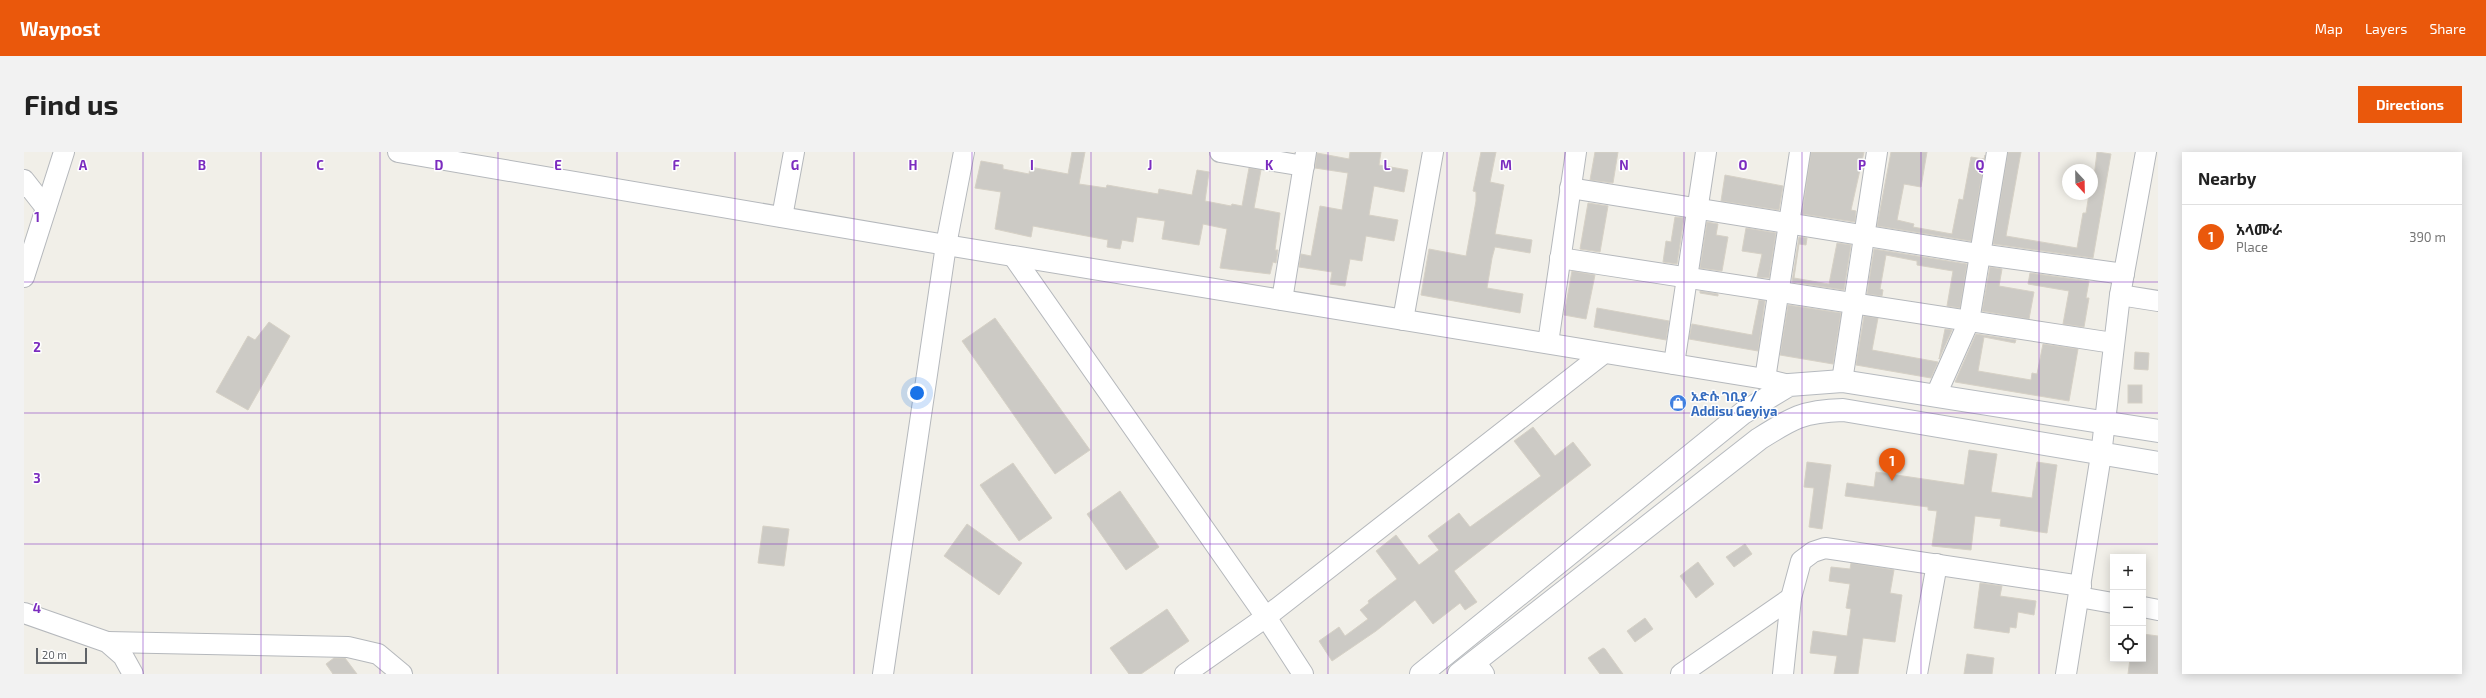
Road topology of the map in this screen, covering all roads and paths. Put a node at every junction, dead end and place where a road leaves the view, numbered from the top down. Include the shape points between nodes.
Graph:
1 (64, 152) edge
2 (398, 152) edge
3 (794, 152) edge
4 (964, 152) edge
5 (1220, 152) edge
6 (1433, 152) edge
7 (1576, 152) edge
8 (1706, 152) edge
9 (1800, 152) edge
10 (1877, 152) edge
11 (1997, 152) edge
12 (2146, 152) edge
13 (452, 156) edge
14 (1305, 159) edge
15 (24, 180) edge
16 (1570, 188) junction
17 (46, 208) junction
18 (1697, 209) junction
19 (782, 217) junction
20 (1788, 223) junction
21 (1864, 234) junction
22 (946, 245) junction
23 (1979, 254) junction
24 (1012, 256) junction
25 (1560, 258) junction
26 (2124, 274) junction
27 (24, 277) edge
28 (1687, 278) junction
29 (1778, 291) junction
30 (2120, 295) junction
31 (1282, 300) junction
32 (2158, 301) edge
33 (1852, 303) junction
34 (1402, 320) junction
35 (1969, 321) junction
36 (1548, 343) junction
37 (2113, 343) junction
38 (1604, 352) junction
39 (1674, 364) junction
40 (1765, 379) junction
41 (1842, 382) junction
42 (1789, 385) junction
43 (1936, 395) junction
44 (2104, 424) junction
45 (2158, 431) edge
46 (2100, 455) junction
47 (2158, 463) edge
48 (1937, 564) junction
49 (2080, 592) junction
50 (1791, 598) junction
51 (2110, 602) edge
52 (2146, 608) edge
53 (2158, 610) edge
54 (24, 613) edge
55 (1266, 617) junction
56 (107, 642) junction
57 (1473, 670) edge
58 (133, 674) edge
59 (402, 674) edge
60 (883, 674) edge
61 (1185, 674) edge
62 (1303, 674) edge
63 (1421, 674) edge
64 (1681, 674) edge
65 (1783, 674) edge
66 (1917, 674) edge
67 (2066, 674) edge

1 - 17 street
2 - 13 street
3 - 19 street
4 - 22 street
5 - 14 street
6 - 34 street
7 - 16 street
8 - 18 street
9 - 20 street
10 - 21 street
11 - 23 street
12 - 26 street
13 - 19 street
14 - 31 street
15 - 17 street
16 - 18 street
16 - 25 street
17 - 27 street
18 - 20 street
18 - 28 street
19 - 22 street
20 - 21 street
20 - 29 street
21 - 23 street
21 - 33 street
22 - 24 street
22 - 60 street
23 - 26 street
23 - 35 street
24 - 31 street
24 - 55 street
25 - 28 street
25 - 36 street
26 - 30 street
28 - 29 street
28 - 39 street
29 - 33 street
29 - 40 street
30 - 32 street
30 - 37 street
31 - 34 street
33 - 35 street
33 - 41 street
34 - 36 street
35 - 37 street
35 - 43 street
36 - 38 street
37 - 44 street
38 - 39 street
38 - 55 street
39 - 40 street
40 - 42 street
41 - 42 main road
41 - 43 main road
42 - 63 main road via 1743,413
43 - 44 main road
44 - 45 main road
44 - 46 street
46 - 47 main road
46 - 49 street
46 - 57 main road via 1843,410 1814,411 1792,417 1759,439
48 - 49 street
48 - 50 street via 1825,548 1813,552 1801,561
48 - 66 street
49 - 51 street
49 - 67 street
50 - 64 street
50 - 65 street
52 - 53 street
54 - 56 street
55 - 61 street
55 - 62 street
56 - 58 street via 123,656
56 - 59 street via 348,647 378,654

